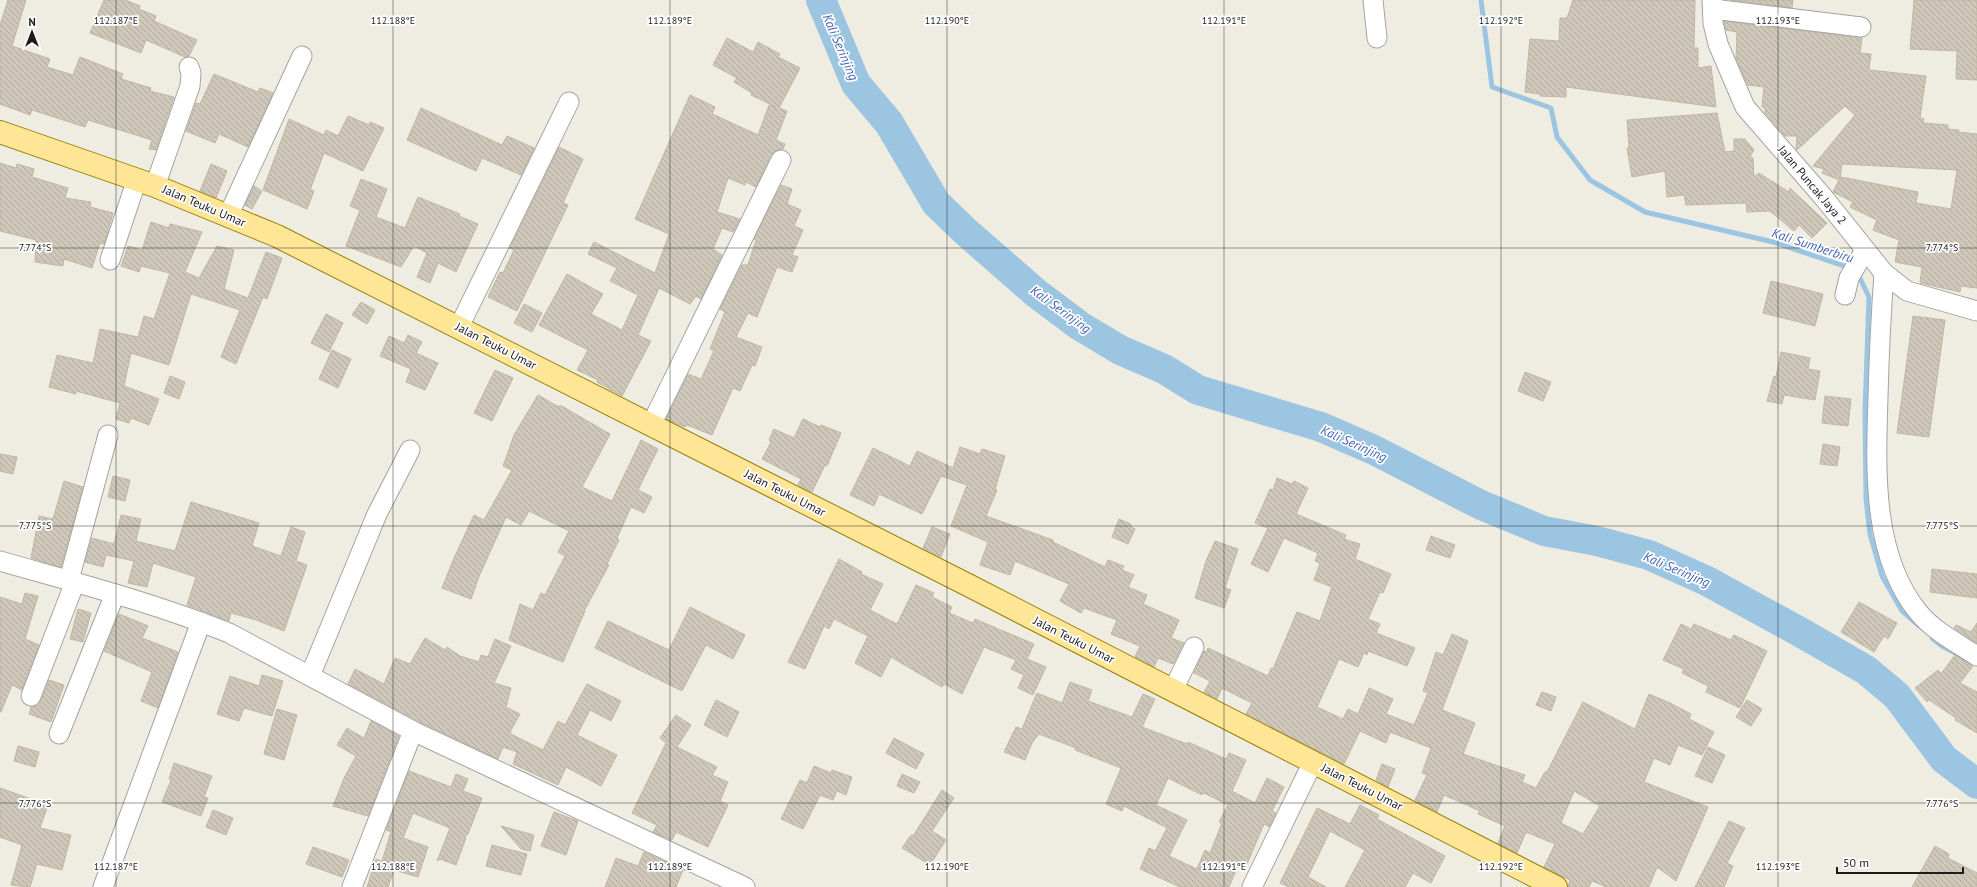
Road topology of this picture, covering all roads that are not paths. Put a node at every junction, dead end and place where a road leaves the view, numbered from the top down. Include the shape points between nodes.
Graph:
1 (1373, 0) edge
2 (1713, 4) edge
3 (1861, 28) dead end
4 (1377, 38) dead end
5 (302, 56) dead end
6 (189, 67) dead end
7 (569, 102) dead end
8 (0, 132) edge
9 (781, 160) dead end
10 (146, 182) junction
11 (228, 216) junction
12 (110, 260) dead end
13 (1858, 263) junction
14 (1884, 273) junction
15 (1845, 295) dead end
16 (1977, 311) edge
17 (459, 327) junction
18 (651, 425) junction
19 (108, 435) dead end
20 (410, 450) dead end
21 (0, 562) edge
22 (72, 581) junction
23 (115, 594) junction
24 (201, 622) junction
25 (1194, 647) dead end
26 (1977, 656) edge
27 (310, 676) junction
28 (1173, 690) junction
29 (31, 696) dead end
30 (414, 731) junction
31 (59, 734) dead end
32 (1313, 762) junction
33 (103, 887) edge
34 (352, 887) edge
35 (745, 887) edge
36 (1252, 887) edge
37 (1556, 887) edge

1 - 4 street
2 - 3 street
2 - 13 street, Jalan Puncak Jaya 2 via 1718,44 1745,107 1824,198
5 - 11 street
6 - 10 street via 190,86
7 - 17 street
8 - 10 main road, Jalan Teuku Umar
9 - 18 street
10 - 11 main road, Jalan Teuku Umar
10 - 12 street
11 - 17 main road, Jalan Teuku Umar via 277,236
13 - 14 street, Jalan Puncak Jaya 2
13 - 15 street
14 - 16 street, Jalan Puncak Jaya 2 via 1907,291
14 - 26 street via 1880,329 1877,471 1879,508 1885,538 1894,568 1906,594 1919,613 1936,629
17 - 18 main road, Jalan Teuku Umar
18 - 28 main road, Jalan Teuku Umar
19 - 22 street
20 - 27 street via 377,514
21 - 22 street
22 - 23 street
22 - 29 street
23 - 24 street
23 - 31 street
24 - 27 street via 229,633
24 - 33 street
25 - 28 street
27 - 30 street
28 - 32 main road, Jalan Teuku Umar
30 - 34 street
30 - 35 street
32 - 36 street
32 - 37 main road, Jalan Teuku Umar

